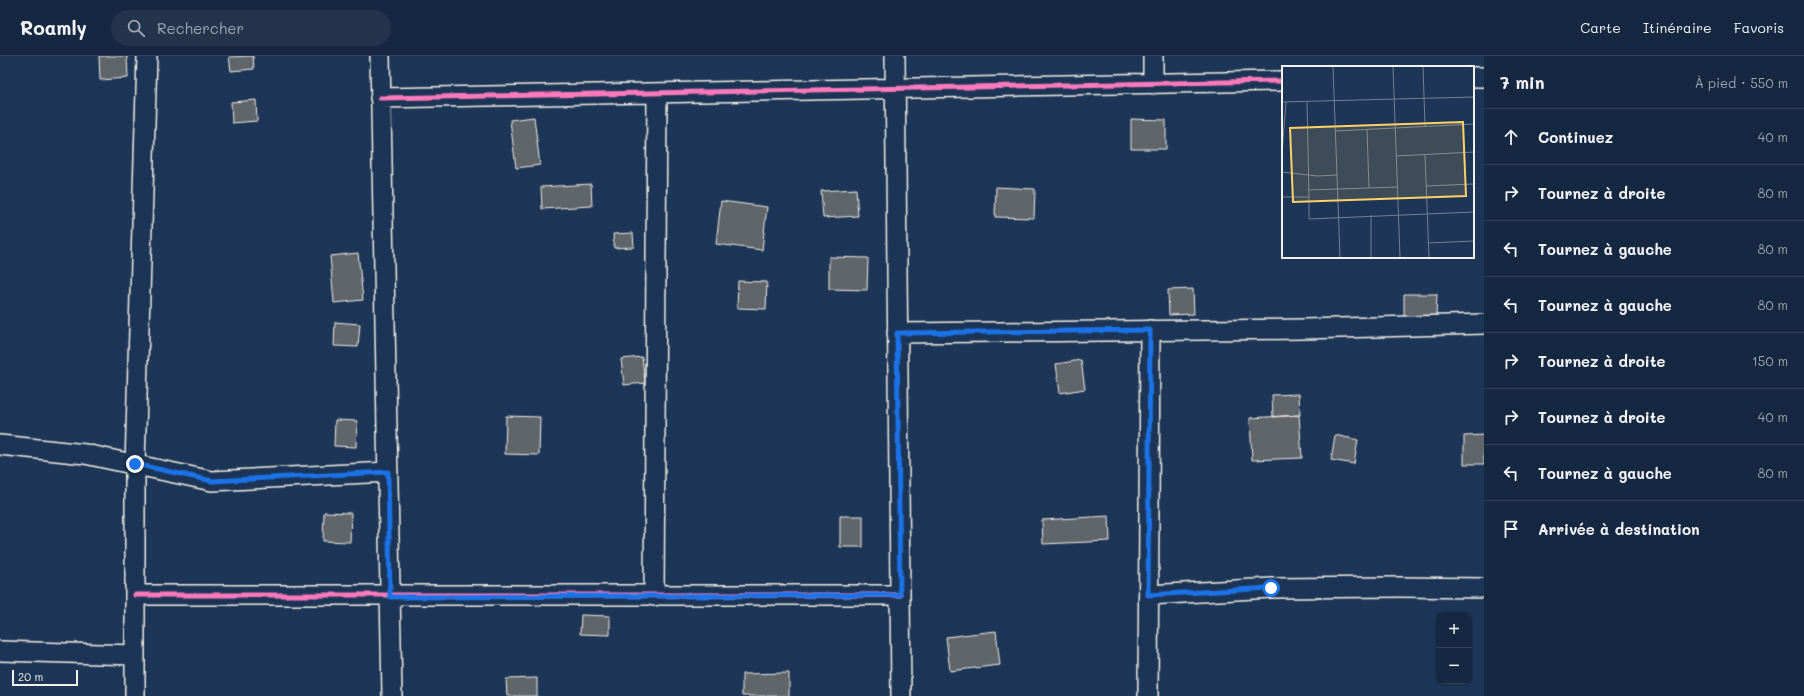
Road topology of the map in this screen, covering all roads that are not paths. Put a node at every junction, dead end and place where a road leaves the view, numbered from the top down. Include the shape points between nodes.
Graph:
1 (146, 56) edge
2 (380, 56) edge
3 (895, 56) edge
4 (1153, 56) edge
5 (1282, 81) edge
6 (1153, 84) junction
7 (894, 89) junction
8 (657, 93) junction
9 (380, 98) junction
10 (1484, 324) edge
11 (1150, 330) junction
12 (897, 333) junction
13 (0, 445) edge
14 (135, 464) junction
15 (388, 472) junction
16 (1484, 588) edge
17 (135, 595) junction
18 (900, 595) junction
19 (1148, 595) junction
20 (654, 596) junction
21 (390, 597) junction
22 (0, 652) edge
23 (135, 655) junction
24 (135, 696) edge
25 (392, 696) edge
26 (901, 696) edge
27 (1148, 696) edge

1 - 14 street
2 - 9 street
3 - 7 street
4 - 6 street
5 - 6 street
6 - 7 street
7 - 8 street
7 - 12 street
8 - 9 street
8 - 20 street
9 - 15 street
10 - 11 street
11 - 12 street
11 - 19 street
12 - 18 street
13 - 14 street via 85,454
14 - 15 street via 212,481
14 - 17 street
15 - 21 street
16 - 19 street via 1271,588
17 - 21 street
17 - 23 street
18 - 20 street
18 - 26 street
19 - 27 street
20 - 21 street
21 - 25 street
22 - 23 street
23 - 24 street

